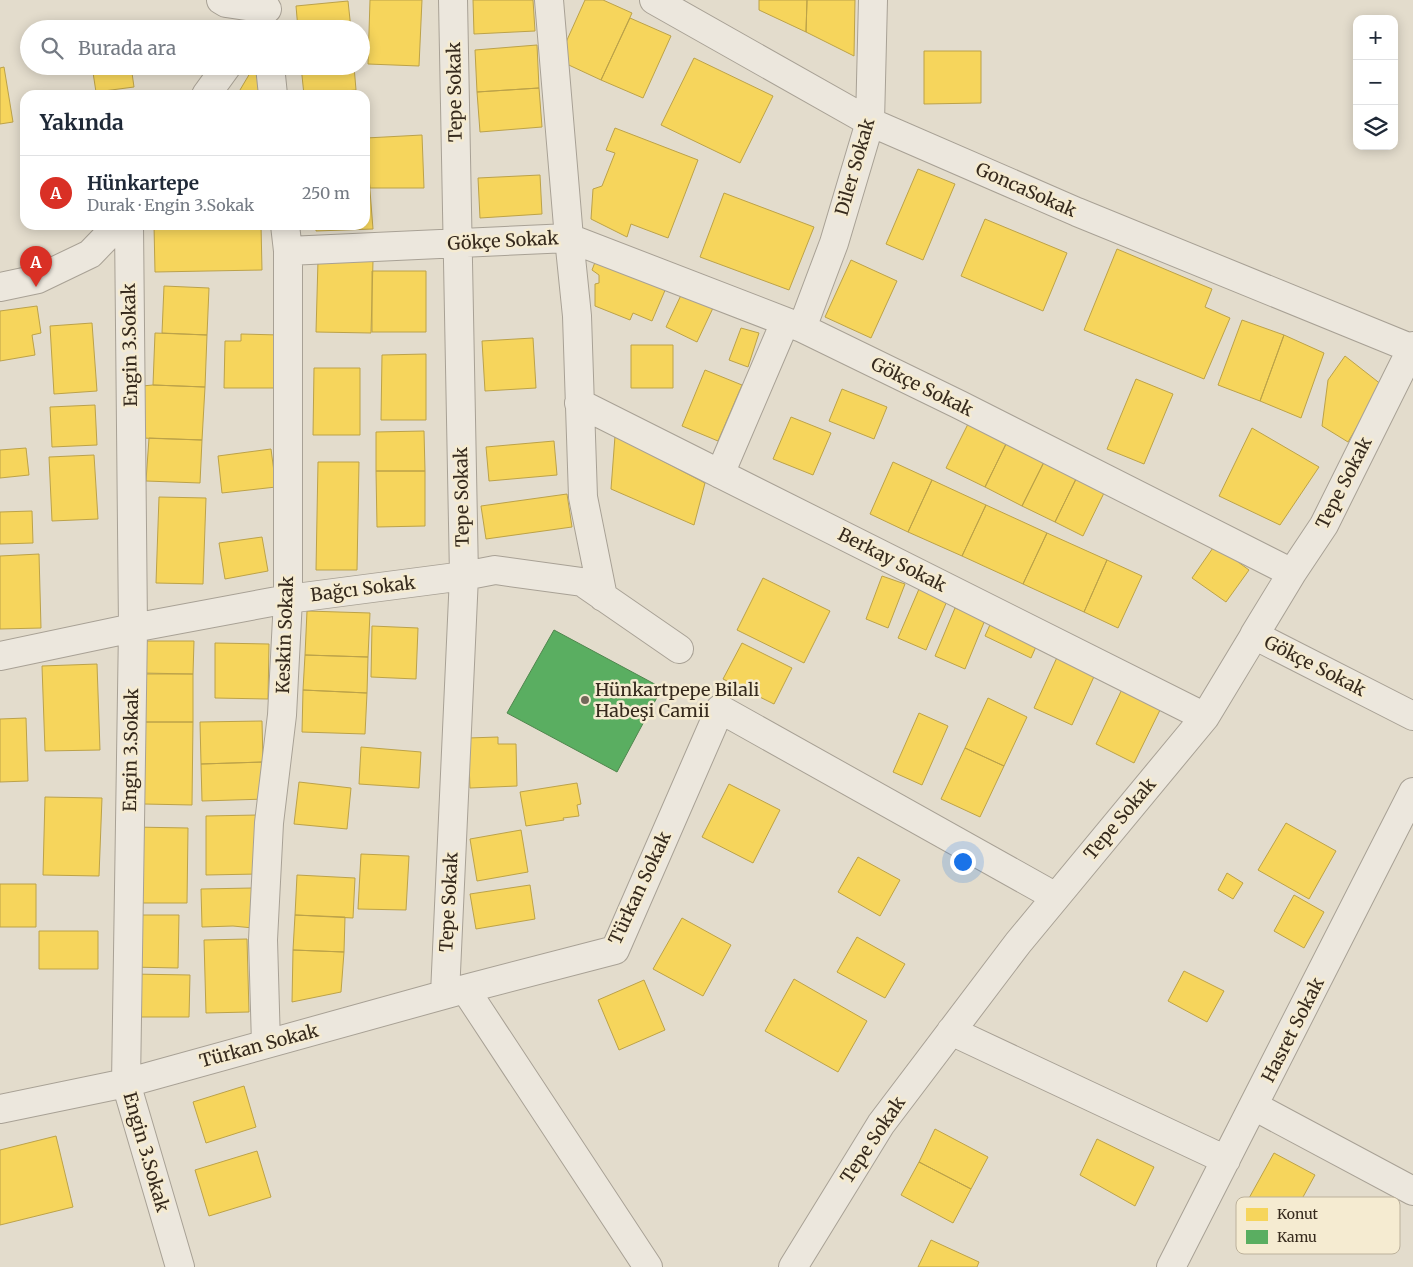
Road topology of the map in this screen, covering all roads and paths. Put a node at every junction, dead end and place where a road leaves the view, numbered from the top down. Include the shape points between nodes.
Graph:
1 (221, 0) edge
2 (453, 0) edge
3 (549, 0) edge
4 (654, 0) edge
5 (873, 0) edge
6 (265, 16) edge
7 (220, 75) edge
8 (271, 75) edge
9 (210, 90) edge
10 (272, 90) edge
11 (870, 122) junction
12 (113, 230) edge
13 (129, 230) edge
14 (286, 238) edge
15 (569, 238) junction
16 (458, 244) junction
17 (0, 287) edge
18 (794, 325) junction
19 (1413, 348) edge
20 (579, 403) junction
21 (720, 474) junction
22 (1292, 573) junction
23 (464, 576) junction
24 (603, 598) junction
25 (288, 599) junction
26 (132, 628) junction
27 (679, 650) dead end
28 (0, 656) edge
29 (1413, 716) edge
30 (1205, 717) junction
31 (1413, 792) edge
32 (1056, 896) junction
33 (455, 992) junction
34 (951, 1032) junction
35 (266, 1044) junction
36 (126, 1083) junction
37 (1254, 1106) junction
38 (0, 1109) edge
39 (1226, 1160) junction
40 (1413, 1192) edge
41 (180, 1267) edge
42 (648, 1267) edge
43 (793, 1267) edge
44 (1171, 1267) edge

1 - 6 street
2 - 16 street, Tepe Sokak
3 - 15 street
4 - 11 street, GoncaSokak
5 - 11 street, Diler Sokak
7 - 9 street
8 - 10 street
11 - 18 street, Diler Sokak via 834,242
11 - 19 street, GoncaSokak via 1077,212
12 - 17 street via 90,254 38,279
13 - 26 street, Engin 3.Sokak
14 - 16 street, Gökçe Sokak
14 - 25 street, Keskin Sokak
15 - 16 street, Gökçe Sokak
15 - 18 street, Gökçe Sokak
15 - 20 street via 577,316
16 - 23 street, Tepe Sokak
18 - 21 street, Diler Sokak
18 - 22 street, Gökçe Sokak
19 - 22 street, Tepe Sokak via 1324,525
20 - 21 street, Berkay Sokak
20 - 24 street via 583,497
21 - 30 street, Berkay Sokak
22 - 29 street, Gökçe Sokak via 1254,635
22 - 30 street, Tepe Sokak
23 - 24 street, Bağcı Sokak via 495,570 582,582
23 - 25 street, Bağcı Sokak
23 - 33 street, Tepe Sokak
24 - 27 street, Bağcı Sokak
25 - 26 street, Bağcı Sokak
25 - 35 street, Keskin Sokak via 282,715 269,823 263,940
26 - 28 street, Bağcı Sokak
26 - 36 street, Engin 3.Sokak
30 - 32 street, Tepe Sokak
31 - 37 street, Hasret Sokak
32 - 33 street, Türkan Sokak via 720,709 615,950
32 - 34 street, Tepe Sokak
33 - 35 street, Türkan Sokak
33 - 42 street
34 - 39 street
34 - 43 street, Tepe Sokak via 880,1124
35 - 36 street, Türkan Sokak
36 - 38 street, Türkan Sokak
36 - 41 street, Engin 3.Sokak
37 - 39 street, Hasret Sokak
37 - 40 street
39 - 44 street, Hasret Sokak

